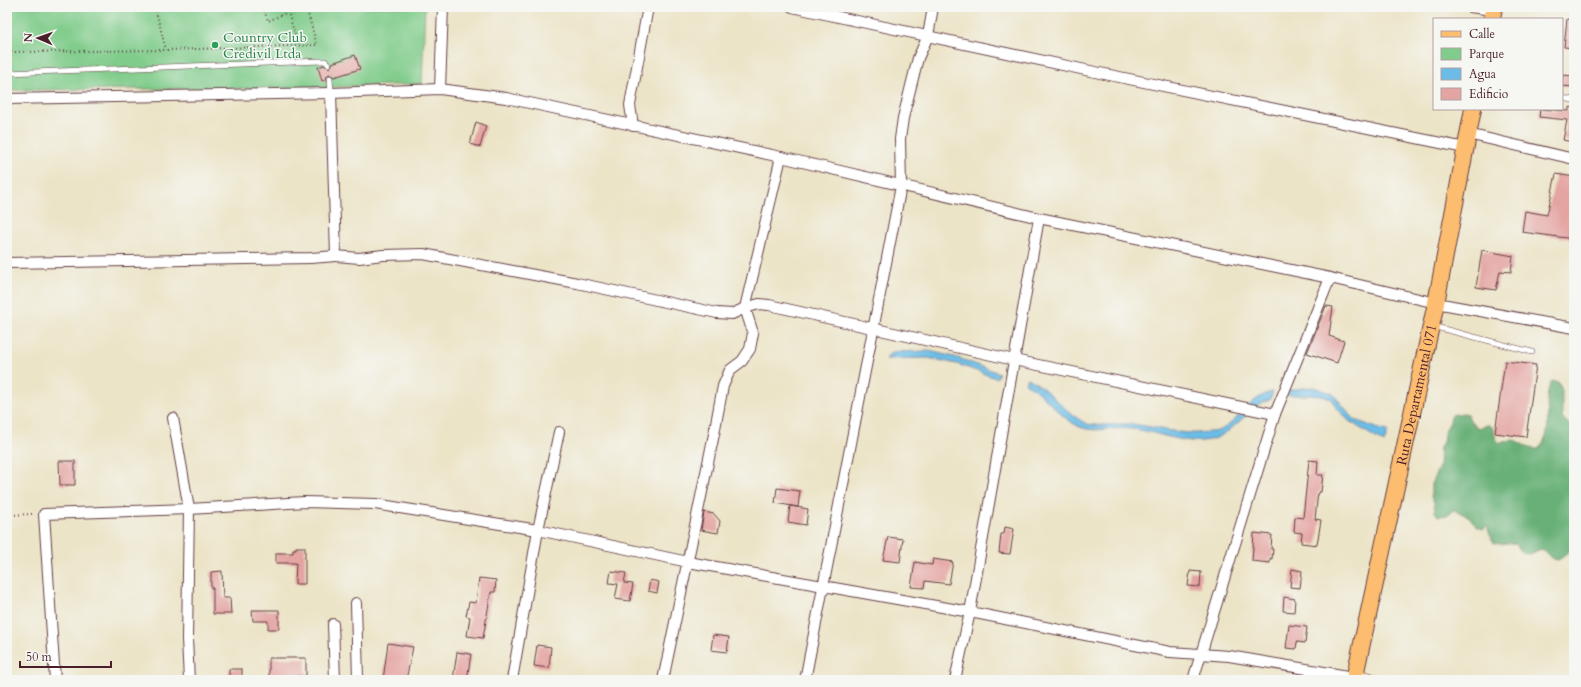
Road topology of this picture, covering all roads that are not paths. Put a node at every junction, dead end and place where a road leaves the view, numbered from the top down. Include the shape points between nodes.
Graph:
1 (443, 7) edge
2 (648, 7) edge
3 (792, 7) edge
4 (933, 7) edge
5 (1470, 7) edge
6 (1493, 12) edge
7 (928, 36) junction
8 (328, 64) dead end
9 (7, 73) edge
10 (330, 78) dead end
11 (440, 89) junction
12 (331, 93) junction
13 (1563, 98) edge
14 (7, 99) edge
15 (1574, 100) edge
16 (1473, 110) edge
17 (632, 126) junction
18 (1466, 141) junction
19 (781, 157) junction
20 (1574, 159) edge
21 (901, 186) junction
22 (1039, 218) junction
23 (336, 256) junction
24 (7, 263) edge
25 (1330, 278) junction
26 (1436, 303) junction
27 (745, 308) junction
28 (1431, 326) junction
29 (873, 328) junction
30 (1574, 328) edge
31 (1532, 352) dead end
32 (1014, 360) junction
33 (1274, 414) junction
34 (173, 418) dead end
35 (559, 432) dead end
36 (189, 509) junction
37 (538, 530) junction
38 (688, 562) junction
39 (823, 587) junction
40 (356, 603) dead end
41 (970, 612) junction
42 (333, 624) dead end
43 (1200, 655) junction
44 (1359, 679) edge
45 (55, 680) edge
46 (189, 680) edge
47 (335, 680) edge
48 (358, 680) edge
49 (512, 680) edge
50 (663, 680) edge
51 (805, 680) edge
52 (955, 680) edge
53 (1193, 680) edge

1 - 11 street
2 - 17 street via 630,105
3 - 7 street
4 - 7 street
5 - 6 street
7 - 18 street via 1095,72
7 - 21 street via 918,58 900,139
8 - 9 lane via 321,61
10 - 12 lane
11 - 12 street
11 - 17 street via 506,98
12 - 14 street
12 - 23 street
13 - 15 lane
16 - 18 main road, Ruta Departamental 071
17 - 19 street
18 - 20 street
18 - 26 main road, Ruta Departamental 071
19 - 21 street
19 - 27 street
21 - 22 street
21 - 29 street
22 - 25 street
22 - 32 street
23 - 24 street
23 - 27 street via 359,258 423,254 717,313 732,314
25 - 26 street
25 - 33 street
26 - 28 main road, Ruta Departamental 071
26 - 30 street
27 - 29 street via 759,304 769,305
27 - 38 street via 753,333 750,349 742,361 730,370 723,386
28 - 31 lane
28 - 44 main road, Ruta Departamental 071
29 - 32 street
29 - 39 street
32 - 33 street
32 - 41 street
33 - 43 street
34 - 36 street
35 - 37 street
36 - 37 street via 305,502 375,504
36 - 45 street via 44,514
36 - 46 street
37 - 38 street
37 - 49 street
38 - 39 street
38 - 50 street
39 - 41 street
39 - 51 street
40 - 48 street
41 - 43 street via 1114,642
41 - 52 street
42 - 47 street
43 - 44 street via 1229,656
43 - 53 street

